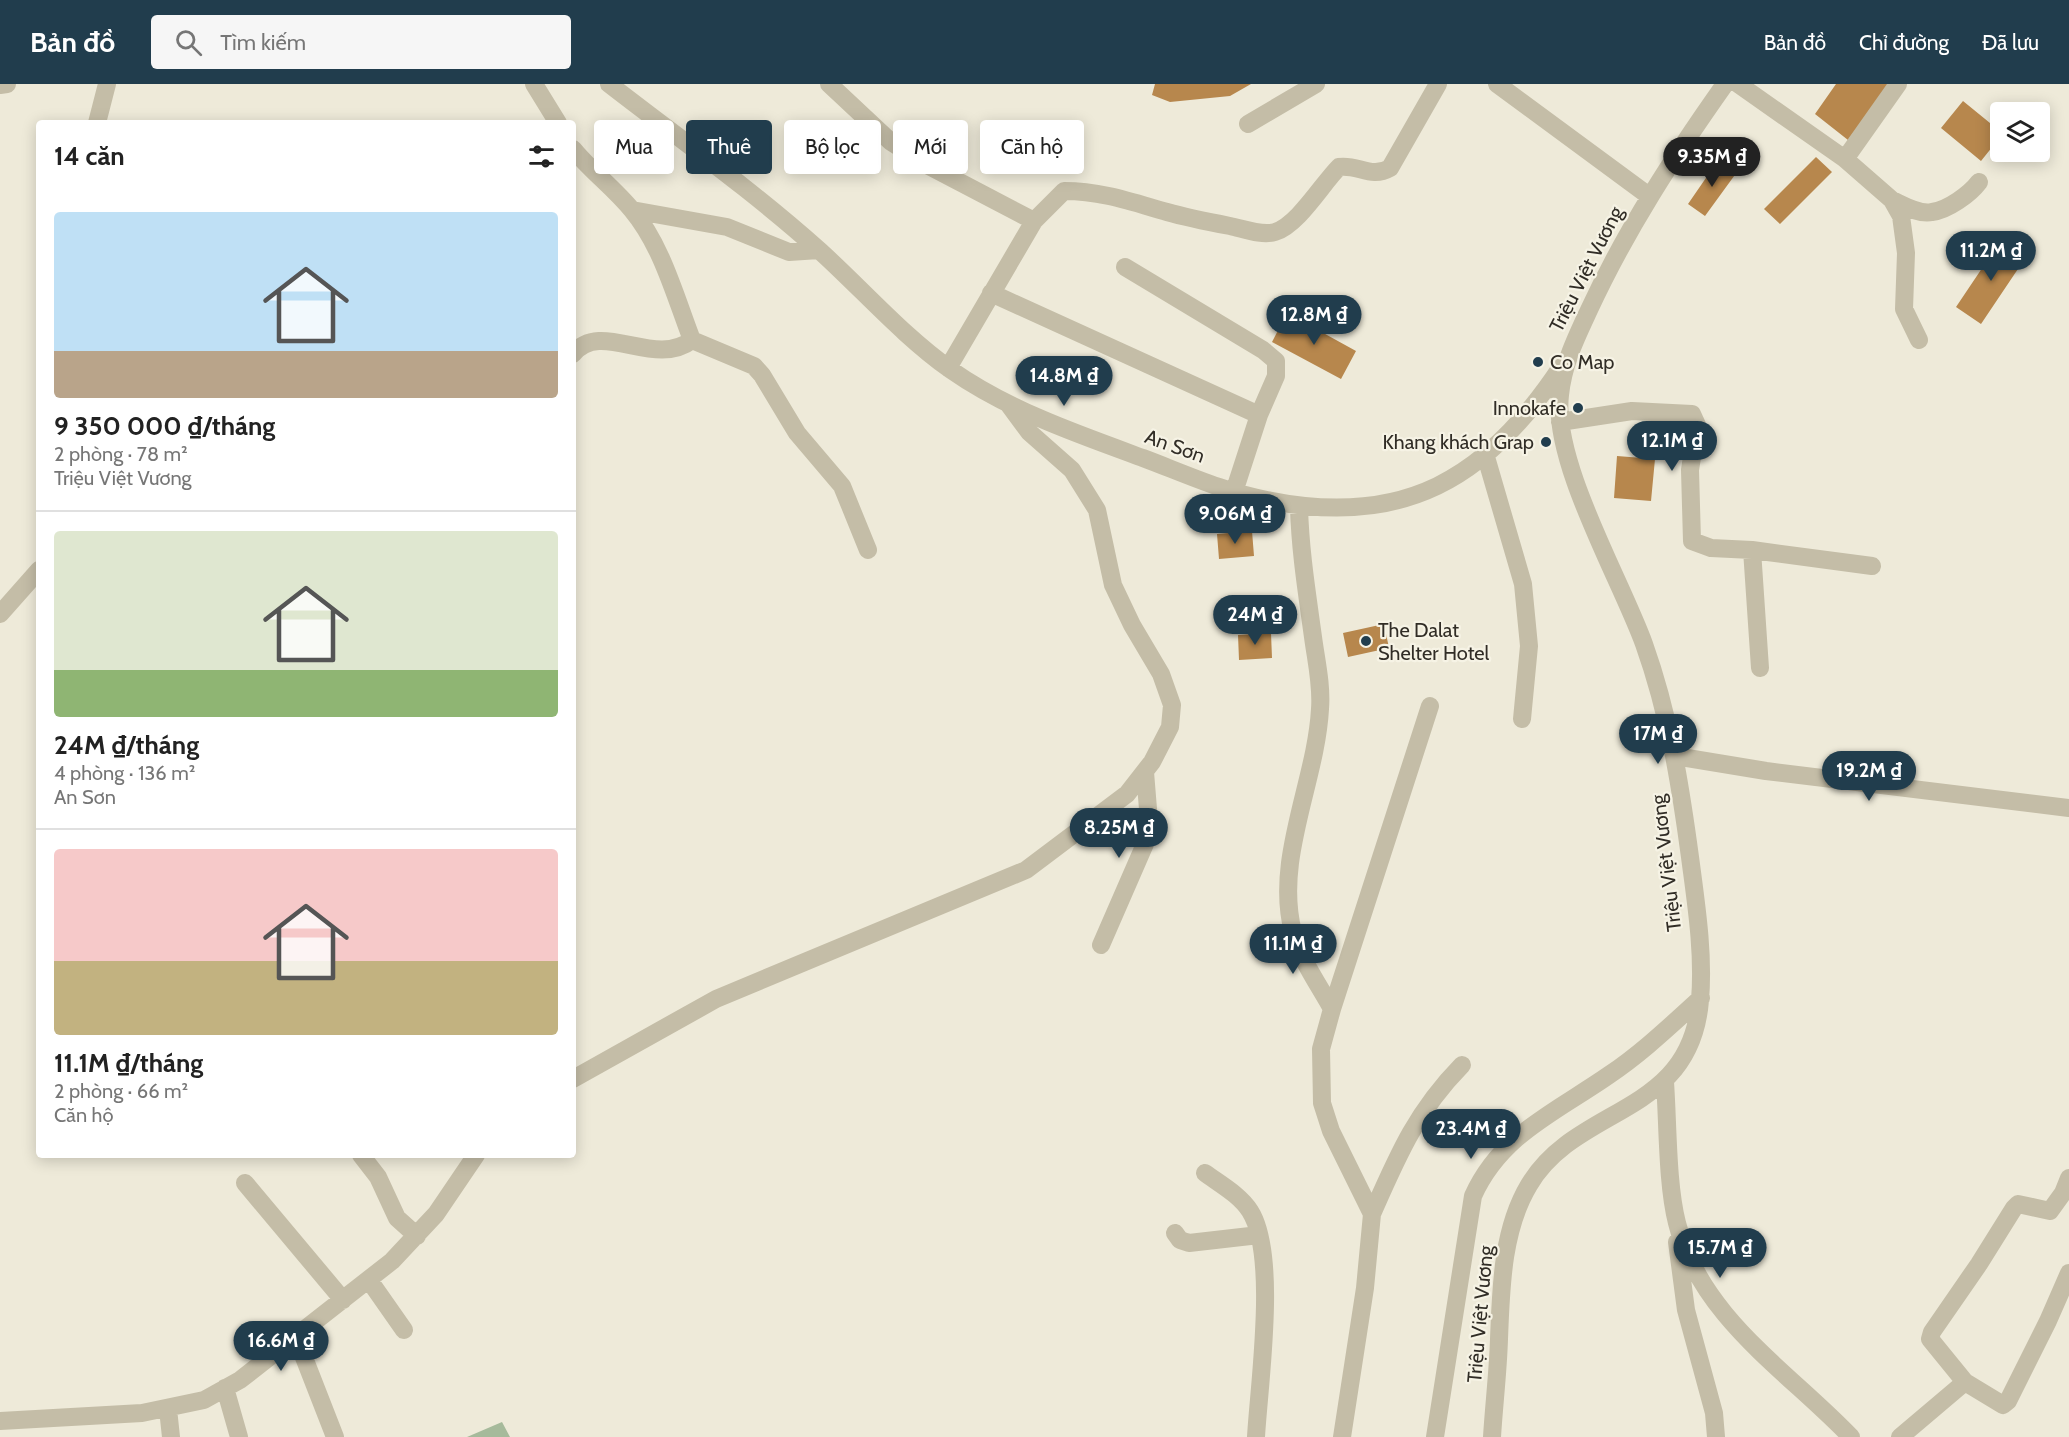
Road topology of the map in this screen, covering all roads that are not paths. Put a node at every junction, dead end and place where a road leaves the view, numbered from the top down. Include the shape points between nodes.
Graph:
1 (7, 84) edge
2 (107, 84) edge
3 (534, 84) edge
4 (609, 84) edge
5 (829, 84) edge
6 (1316, 84) edge
7 (1438, 84) edge
8 (1497, 84) edge
9 (1725, 84) edge
10 (1738, 84) edge
11 (1898, 84) edge
12 (0, 85) edge
13 (98, 120) edge
14 (556, 120) edge
15 (1248, 124) dead end
16 (576, 152) edge
17 (1845, 159) junction
18 (1979, 182) dead end
19 (1650, 196) junction
20 (1892, 200) junction
21 (632, 210) junction
22 (1034, 221) junction
23 (819, 250) junction
24 (1125, 267) dead end
25 (991, 293) junction
26 (692, 340) junction
27 (1919, 340) dead end
28 (576, 351) edge
29 (1568, 355) junction
30 (948, 368) junction
31 (1008, 404) junction
32 (1259, 416) junction
33 (1560, 422) junction
34 (1486, 457) junction
35 (1234, 492) junction
36 (1299, 506) junction
37 (868, 549) dead end
38 (1752, 550) junction
39 (1872, 566) dead end
40 (36, 573) edge
41 (0, 614) edge
42 (1760, 668) dead end
43 (1430, 706) dead end
44 (1522, 719) dead end
45 (1675, 756) junction
46 (1145, 772) junction
47 (2069, 808) edge
48 (1101, 945) dead end
49 (1701, 998) junction
50 (1332, 1009) junction
51 (1462, 1065) dead end
52 (576, 1077) edge
53 (1665, 1082) junction
54 (363, 1158) edge
55 (474, 1158) edge
56 (1205, 1173) dead end
57 (2069, 1178) edge
58 (245, 1183) dead end
59 (1372, 1214) junction
60 (1677, 1224) junction
61 (1175, 1233) dead end
62 (1259, 1235) junction
63 (417, 1236) junction
64 (2069, 1273) edge
65 (369, 1280) junction
66 (344, 1300) junction
67 (404, 1330) dead end
68 (296, 1337) junction
69 (1965, 1382) junction
70 (225, 1388) junction
71 (168, 1409) junction
72 (0, 1421) edge
73 (171, 1437) edge
74 (240, 1437) edge
75 (335, 1437) edge
76 (1256, 1437) edge
77 (1342, 1437) edge
78 (1435, 1437) edge
79 (1492, 1437) edge
80 (1716, 1437) edge
81 (1851, 1437) edge
82 (1900, 1437) edge

1 - 12 street
2 - 13 street
3 - 14 street
4 - 23 street, An Sơn
5 - 22 street via 899,148
6 - 15 street
7 - 22 street via 1390,168 1381,173 1339,167 1294,220 1275,232 1216,223 1088,191 1064,191
8 - 19 street
9 - 19 street, Triệu Việt Vương
10 - 17 street
11 - 17 street
16 - 21 street
17 - 20 street
18 - 20 street via 1972,191 1932,213
19 - 29 street, Triệu Việt Vương via 1601,284
20 - 27 street via 1901,216 1906,253 1904,309
21 - 23 street via 727,227 789,252
21 - 26 street via 661,258
22 - 25 street
23 - 30 street, An Sơn
24 - 32 street via 1276,361 1276,376
25 - 30 street
25 - 32 street
26 - 28 street via 682,347 657,351 605,341 584,343
26 - 37 street via 754,366 762,375 797,433 842,486
29 - 33 street, Triệu Việt Vương via 1559,400
29 - 34 street, An Sơn via 1525,416
30 - 31 street, An Sơn
31 - 35 street, An Sơn
31 - 46 street via 1029,432 1072,470 1091,497 1103,531 1113,585 1161,674 1172,716 1167,736
32 - 35 street
33 - 38 street via 1632,411 1692,414 1697,424 1690,470 1692,541 1711,548
33 - 45 street, Triệu Việt Vương via 1571,468 1644,644
34 - 36 street, An Sơn via 1430,491 1404,500 1348,508
34 - 44 street via 1523,584 1529,646
35 - 36 street, An Sơn
36 - 50 street via 1320,708 1290,868 1289,913 1301,953
38 - 39 street
38 - 42 street
40 - 41 street
43 - 50 street
45 - 47 street
45 - 49 street, Triệu Việt Vương via 1697,908
46 - 48 street via 1145,844
46 - 52 street via 1109,810 1026,870 716,999
49 - 53 street, Triệu Việt Vương via 1694,1040
49 - 78 street via 1610,1075 1518,1134 1489,1164 1473,1196
50 - 59 street via 1321,1049 1322,1103 1331,1131
51 - 59 street via 1425,1106 1407,1135
53 - 60 street
53 - 79 street, Triệu Việt Vương via 1560,1150 1535,1175 1519,1204 1503,1276
54 - 63 street via 378,1177 397,1218
55 - 63 street
56 - 62 street via 1251,1211
57 - 69 street via 2050,1211 2018,1204 2014,1208 1932,1332 1930,1339
58 - 66 street
59 - 77 street
60 - 80 street via 1686,1310 1714,1413
60 - 81 street via 1698,1277 1715,1304
61 - 62 street via 1189,1243
62 - 76 street via 1264,1254 1263,1330
63 - 65 street
64 - 69 street via 2008,1401 2003,1405 1996,1402
65 - 66 street
65 - 67 street
66 - 68 street
68 - 70 street
68 - 75 street
69 - 82 street
70 - 71 street via 204,1400
70 - 74 street
71 - 72 street
71 - 73 street

